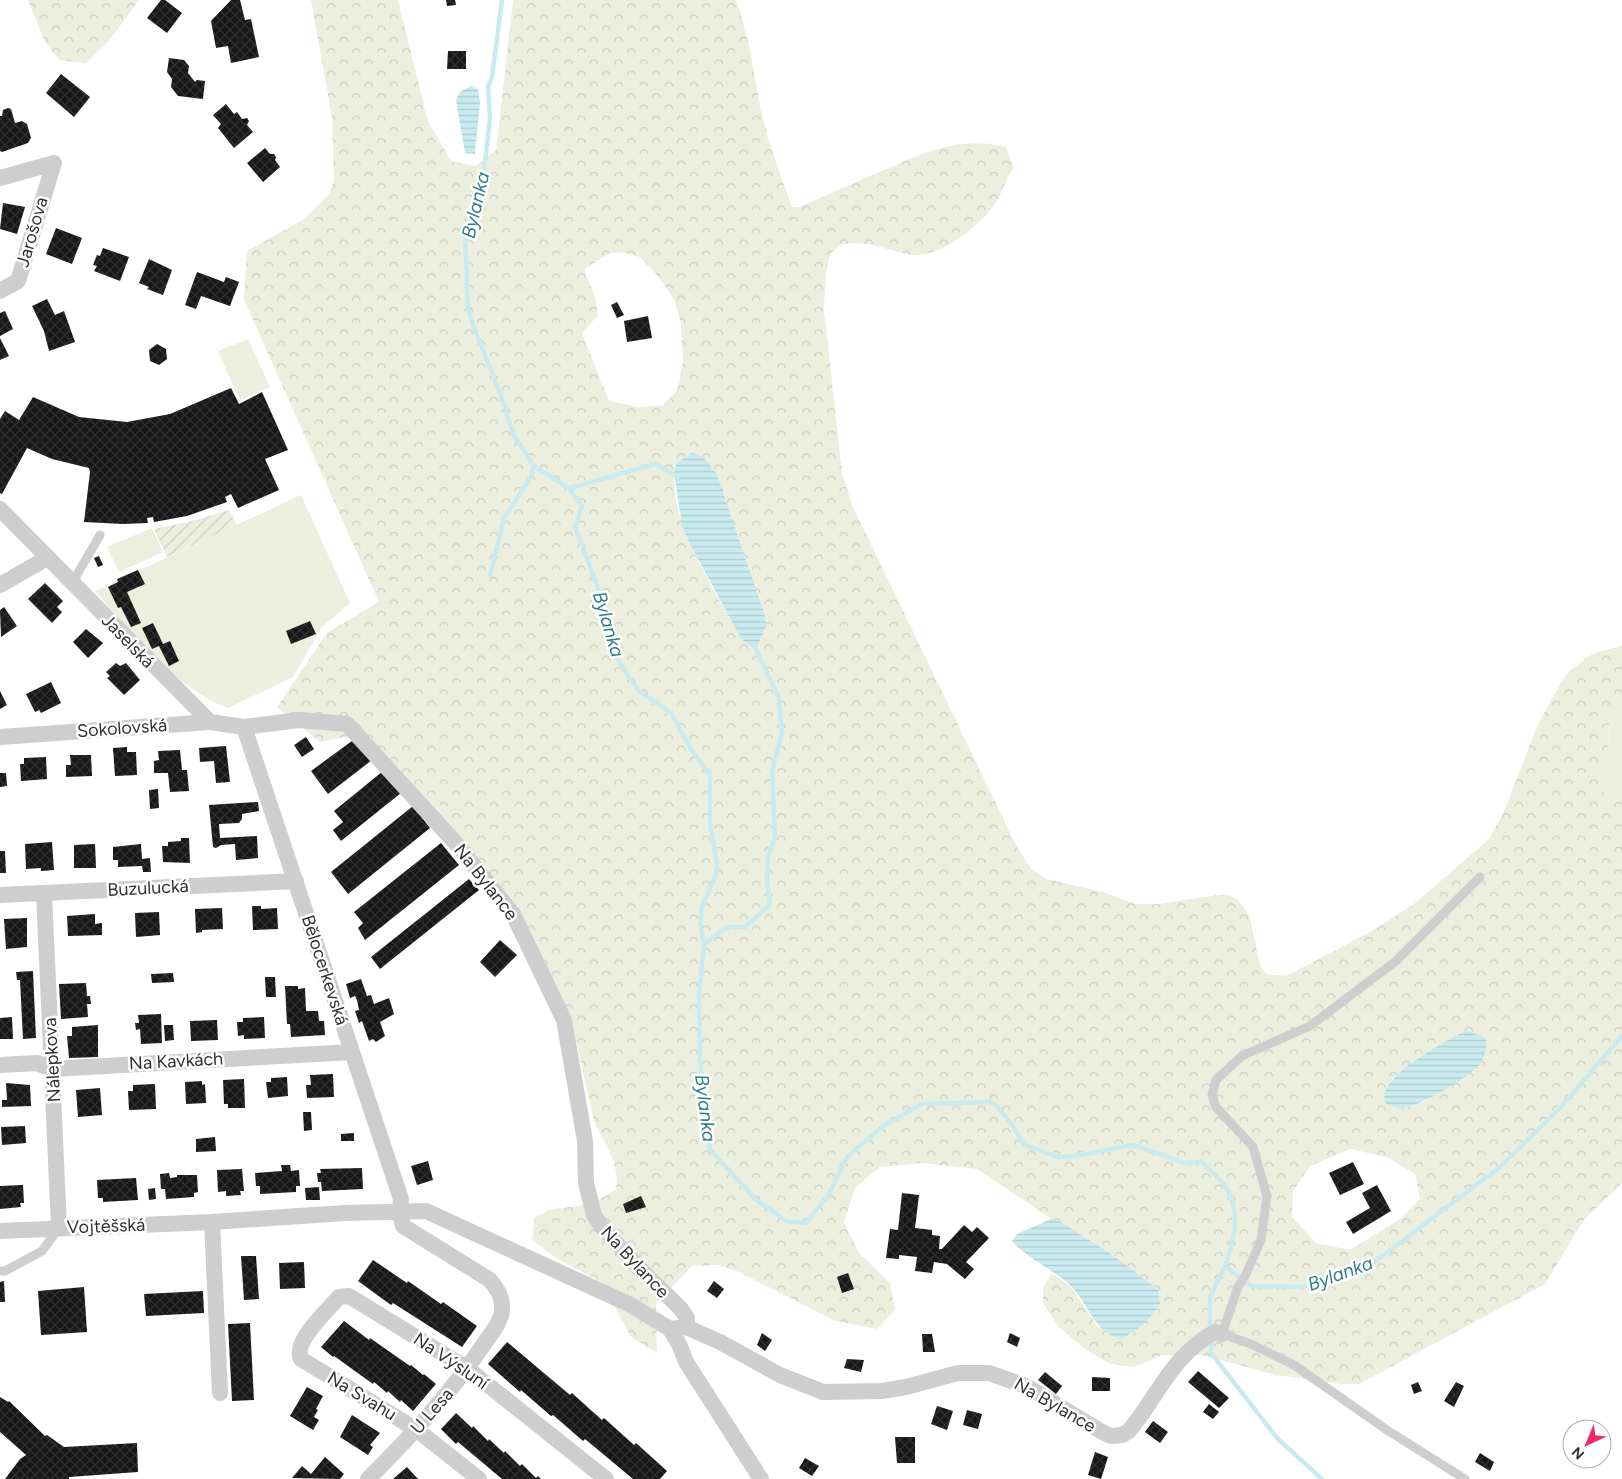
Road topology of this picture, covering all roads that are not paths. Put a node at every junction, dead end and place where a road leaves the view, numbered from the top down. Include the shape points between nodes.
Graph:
1 (0, 178) edge
2 (0, 292) edge
3 (0, 509) edge
4 (100, 535) dead end
5 (48, 558) junction
6 (72, 583) junction
7 (0, 585) edge
8 (210, 722) junction
9 (244, 727) junction
10 (0, 737) edge
11 (1480, 877) dead end
12 (296, 881) junction
13 (44, 893) junction
14 (0, 895) edge
15 (352, 1052) junction
16 (0, 1065) edge
17 (52, 1069) junction
18 (400, 1213) junction
19 (212, 1222) junction
20 (59, 1228) junction
21 (0, 1231) edge
22 (0, 1271) edge
23 (686, 1327) junction
24 (670, 1329) junction
25 (1214, 1335) junction
26 (299, 1348) joint
27 (468, 1369) junction
28 (220, 1393) dead end
29 (417, 1430) junction
30 (368, 1479) edge
31 (479, 1479) edge
32 (606, 1479) edge
33 (761, 1479) edge
34 (1464, 1479) edge

1 - 2 street, Jarošova via 54,163 18,281
3 - 5 street, Jaselská
4 - 6 lane
5 - 6 street, Jaselská
5 - 7 street
6 - 8 street, Jaselská
8 - 9 street, Sokolovská
8 - 10 street, Sokolovská
9 - 12 street, Bělocerkevská
9 - 23 street, Na Bylance via 299,720 347,724 453,840 513,914 564,1020 585,1141 586,1183 594,1215 636,1265 681,1309 687,1318
11 - 25 lane via 1396,961 1310,1026 1242,1056 1216,1080 1212,1095 1216,1107 1253,1147 1267,1196 1261,1240
12 - 13 street, Buzulucká
12 - 15 street, Bělocerkevská
13 - 14 street, Buzulucká
13 - 17 street, Nálepkova
15 - 17 street, Na Kavkách
15 - 18 street, Bělocerkevská via 401,1199
16 - 17 street, Na Kavkách via 37,1063
17 - 20 street, Nálepkova
18 - 19 street, Vojtěšská via 344,1213
18 - 24 street, Vojtěšská via 426,1211 631,1305
18 - 27 street, U Lesa via 402,1226 490,1280 499,1291 500,1320
19 - 20 street, Vojtěšská
19 - 28 street
20 - 21 street, Vojtěšská
20 - 22 lane via 42,1251
23 - 24 street
23 - 25 street, Na Bylance via 780,1375 832,1393 882,1391 958,1373 989,1372 1026,1386 1111,1436 1129,1431 1181,1357
24 - 33 street via 686,1362
25 - 34 lane via 1252,1344 1294,1365
26 - 27 street, Na Výsluní via 307,1334 340,1297 349,1296
26 - 29 street, Na Svahu via 301,1359
27 - 29 street, U Lesa
27 - 32 street, Na Výsluní
29 - 30 street, U Lesa
29 - 31 street, Na Svahu

